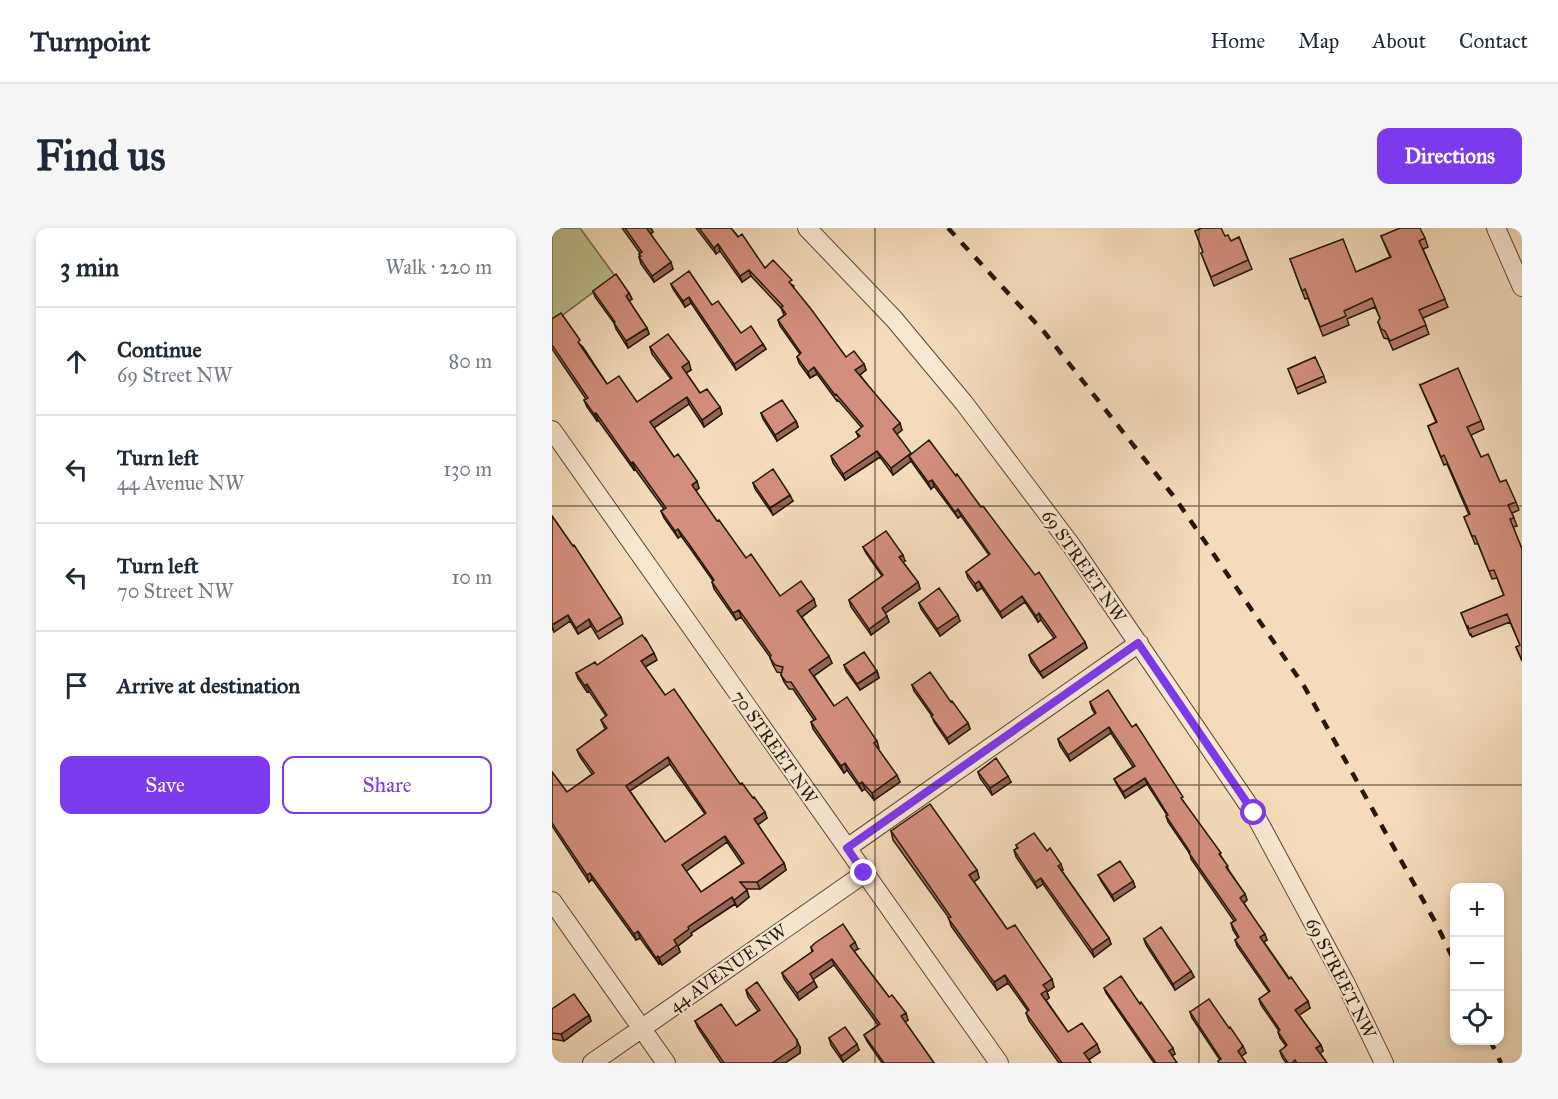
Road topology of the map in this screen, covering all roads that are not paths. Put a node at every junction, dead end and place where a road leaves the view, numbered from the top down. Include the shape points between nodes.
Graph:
1 (807, 228) edge
2 (1496, 228) edge
3 (1522, 287) edge
4 (552, 430) edge
5 (1138, 643) junction
6 (847, 848) junction
7 (864, 873) junction
8 (552, 900) edge
9 (641, 1028) junction
10 (592, 1063) edge
11 (666, 1063) edge
12 (999, 1063) edge
13 (1384, 1063) edge

1 - 5 street, 69 STREET NW via 894,319 964,403 1071,544
2 - 3 street
4 - 6 street, 70 STREET NW
5 - 6 street
5 - 13 street, 69 STREET NW via 1254,813 1346,982
6 - 7 street, 70 STREET NW
7 - 9 street, 44 AVENUE NW
7 - 12 street, 70 STREET NW
8 - 9 street
9 - 10 street, 44 AVENUE NW
9 - 11 street

